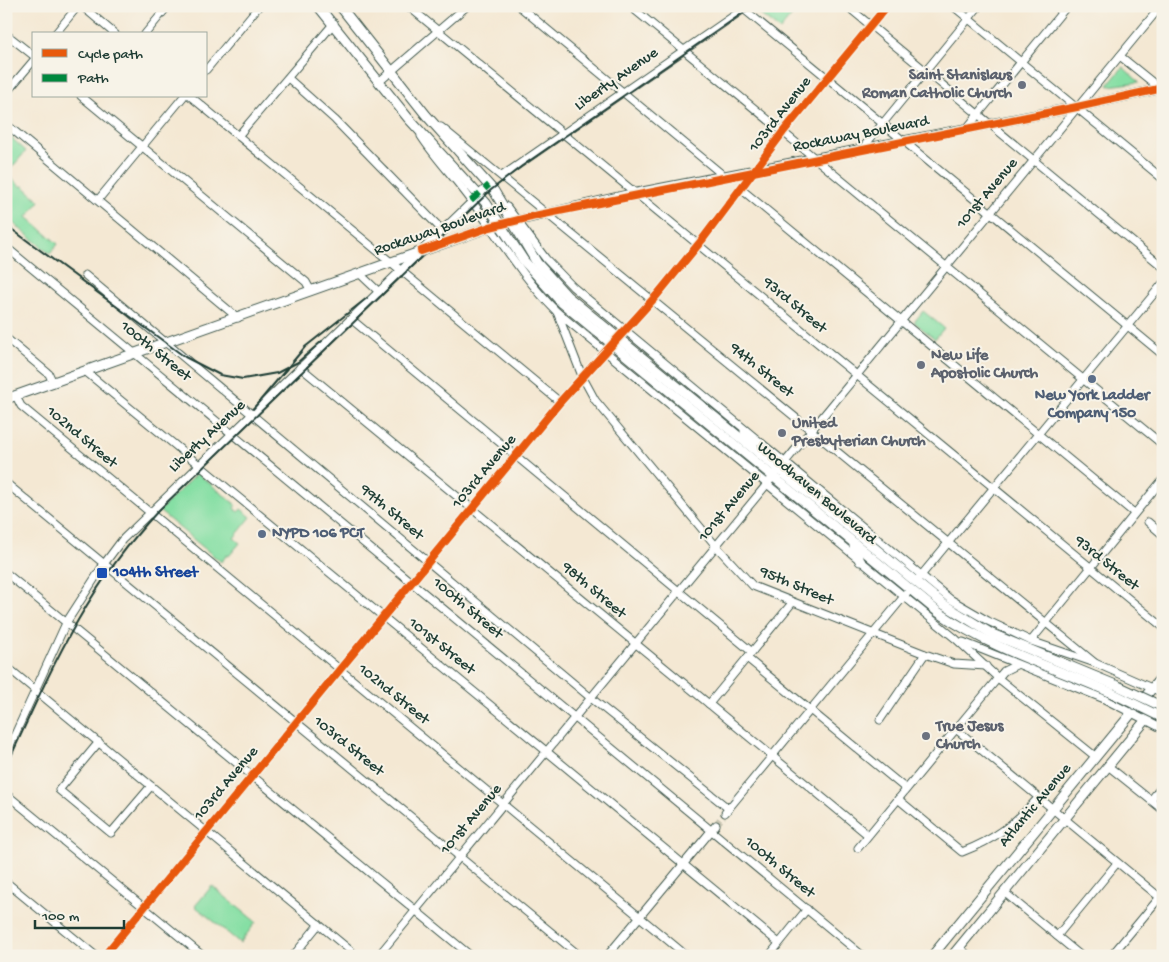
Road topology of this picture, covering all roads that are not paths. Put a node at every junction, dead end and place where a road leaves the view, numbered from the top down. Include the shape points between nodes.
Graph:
1 (78, 6) edge
2 (82, 6) edge
3 (168, 6) edge
4 (259, 6) edge
5 (318, 6) edge
6 (340, 6) edge
7 (408, 6) edge
8 (467, 6) edge
9 (519, 6) edge
10 (630, 6) edge
11 (847, 6) edge
12 (886, 6) edge
13 (953, 6) edge
14 (978, 6) edge
15 (1067, 6) edge
16 (1161, 6) edge
17 (744, 7) edge
18 (968, 19) junction
19 (334, 23) junction
20 (870, 26) junction
21 (438, 31) junction
22 (57, 32) edge
23 (113, 32) edge
24 (147, 32) edge
25 (6, 34) edge
26 (684, 51) junction
27 (32, 56) edge
28 (1120, 56) junction
29 (32, 60) edge
30 (1021, 62) junction
31 (208, 68) edge
32 (392, 71) junction
33 (925, 71) junction
34 (288, 78) junction
35 (827, 78) junction
36 (380, 81) junction
37 (1162, 89) edge
38 (624, 92) junction
39 (6, 93) edge
40 (83, 98) edge
41 (182, 98) edge
42 (192, 98) edge
43 (1077, 108) junction
44 (426, 115) junction
45 (978, 115) junction
46 (881, 123) junction
47 (6, 124) edge
48 (989, 124) junction
49 (967, 128) junction
50 (783, 132) junction
51 (563, 134) junction
52 (238, 136) junction
53 (904, 142) junction
54 (142, 147) junction
55 (861, 150) junction
56 (815, 158) junction
57 (1034, 160) junction
58 (755, 170) junction
59 (502, 176) junction
60 (724, 176) junction
61 (1163, 179) edge
62 (492, 188) junction
63 (741, 189) junction
64 (635, 194) junction
65 (475, 198) junction
66 (98, 200) junction
67 (547, 213) junction
68 (990, 213) junction
69 (514, 221) junction
70 (500, 224) junction
71 (490, 227) junction
72 (442, 230) junction
73 (698, 245) junction
74 (6, 247) edge
75 (421, 251) junction
76 (392, 263) junction
77 (946, 266) junction
78 (1163, 267) edge
79 (401, 271) junction
80 (360, 274) junction
81 (85, 275) dead end
82 (1163, 283) edge
83 (311, 291) junction
84 (379, 292) junction
85 (653, 300) junction
86 (557, 312) junction
87 (238, 318) junction
88 (351, 319) junction
89 (901, 321) junction
90 (1128, 326) junction
91 (6, 338) edge
92 (615, 342) junction
93 (167, 343) junction
94 (135, 354) junction
95 (1163, 355) edge
96 (300, 367) junction
97 (85, 371) junction
98 (582, 376) junction
99 (856, 376) junction
100 (1083, 380) junction
101 (53, 383) junction
102 (16, 396) junction
103 (6, 399) edge
104 (560, 402) junction
105 (252, 414) junction
106 (811, 430) junction
107 (745, 431) junction
108 (233, 433) junction
109 (1038, 434) junction
110 (1163, 445) edge
111 (758, 453) junction
112 (516, 455) junction
113 (199, 464) junction
114 (776, 474) junction
115 (1163, 479) edge
116 (6, 483) edge
117 (993, 489) junction
118 (472, 509) junction
119 (149, 512) junction
120 (1134, 513) junction
121 (1148, 522) dead end
122 (1163, 535) edge
123 (853, 543) junction
124 (948, 543) junction
125 (716, 546) junction
126 (860, 561) junction
127 (428, 562) junction
128 (104, 564) junction
129 (1089, 568) junction
130 (6, 573) edge
131 (412, 581) junction
132 (912, 586) junction
133 (680, 590) junction
134 (792, 602) junction
135 (383, 617) junction
136 (66, 623) junction
137 (1044, 623) junction
138 (1163, 627) edge
139 (875, 633) junction
140 (956, 639) junction
141 (1031, 641) junction
142 (636, 644) junction
143 (752, 652) junction
144 (925, 654) junction
145 (747, 658) junction
146 (1095, 663) junction
147 (1016, 665) junction
148 (6, 666) edge
149 (986, 666) junction
150 (340, 669) junction
151 (1163, 675) edge
152 (998, 678) junction
153 (1115, 689) junction
154 (1151, 689) junction
155 (35, 690) junction
156 (1163, 693) edge
157 (591, 698) junction
158 (1163, 699) edge
159 (709, 704) junction
160 (1163, 708) edge
161 (810, 710) junction
162 (1130, 713) junction
163 (575, 716) junction
164 (1163, 718) edge
165 (880, 720) dead end
166 (1146, 720) junction
167 (297, 722) junction
168 (1163, 728) edge
169 (956, 729) junction
170 (98, 742) junction
171 (546, 752) junction
172 (6, 754) edge
173 (772, 756) junction
174 (1096, 758) junction
175 (1108, 766) junction
176 (253, 776) junction
177 (1163, 785) edge
178 (151, 786) junction
179 (906, 789) junction
180 (6, 794) edge
181 (1038, 798) junction
182 (898, 799) junction
183 (1150, 800) junction
184 (503, 804) junction
185 (1053, 809) junction
186 (1163, 810) edge
187 (1065, 819) junction
188 (714, 827) junction
189 (206, 831) junction
190 (868, 836) junction
191 (858, 848) dead end
192 (460, 856) junction
193 (1117, 862) junction
194 (684, 864) junction
195 (6, 882) edge
196 (1004, 892) junction
197 (1161, 899) edge
198 (143, 907) junction
199 (807, 909) junction
200 (416, 910) junction
201 (640, 916) junction
202 (319, 924) junction
203 (1057, 936) junction
204 (779, 943) junction
205 (958, 947) junction
206 (858, 954) edge
207 (96, 956) edge
208 (104, 956) edge
209 (202, 956) edge
210 (293, 956) edge
211 (357, 956) edge
212 (378, 956) edge
213 (471, 956) edge
214 (580, 956) edge
215 (607, 956) edge
216 (687, 956) edge
217 (769, 956) edge
218 (932, 956) edge
219 (952, 956) edge
220 (969, 956) edge
221 (1081, 956) edge
222 (1111, 956) edge

1 - 22 street
2 - 23 street
3 - 24 street
4 - 31 street
5 - 19 main road, Woodhaven Boulevard
6 - 32 main road, Woodhaven Boulevard
7 - 21 street, 93rd Street
8 - 21 street
9 - 38 street
10 - 26 street
11 - 20 street
12 - 20 street, 103rd Avenue
13 - 18 street
14 - 18 street
15 - 30 street
16 - 28 street, 101st Avenue
17 - 26 street, Liberty Avenue
17 - 35 street
18 - 30 street
18 - 33 street
19 - 34 street
19 - 36 main road, Woodhaven Boulevard
20 - 33 street
20 - 35 street, 103rd Avenue
21 - 32 street
21 - 51 street, 93rd Street
25 - 27 street
26 - 38 street, Liberty Avenue
26 - 50 street
28 - 37 street
28 - 43 street, 101st Avenue
29 - 39 street
30 - 43 street
30 - 45 street
32 - 36 street
32 - 44 main road, Woodhaven Boulevard
33 - 45 street
33 - 46 street
34 - 52 street
34 - 72 street via 335,120
35 - 46 street
35 - 50 street, 103rd Avenue
36 - 65 main road, Woodhaven Boulevard
37 - 43 main road, Rockaway Boulevard
38 - 51 street, Liberty Avenue
38 - 60 street
40 - 54 street
41 - 54 street
42 - 52 street
43 - 48 main road, Rockaway Boulevard
43 - 57 street, 101st Avenue
43 - 61 street
44 - 59 street, 94th Street
44 - 62 main road, Woodhaven Boulevard
45 - 48 street
45 - 49 street
46 - 53 street
46 - 55 street
47 - 66 street
48 - 49 main road, Rockaway Boulevard
48 - 57 street
49 - 53 main road, Rockaway Boulevard
50 - 56 street
50 - 58 street, 103rd Avenue
51 - 59 street, Liberty Avenue
51 - 64 street, 93rd Street
52 - 76 street
53 - 55 main road, Rockaway Boulevard
53 - 68 street
54 - 66 street
54 - 83 street via 306,282
55 - 56 main road, Rockaway Boulevard
56 - 58 main road, Rockaway Boulevard
56 - 77 street
57 - 68 street, 101st Avenue
57 - 78 street
58 - 60 main road, Rockaway Boulevard
58 - 63 street, 103rd Avenue
59 - 67 street, 94th Street
60 - 64 main road, Rockaway Boulevard
62 - 65 street, Liberty Avenue
62 - 69 main road, Woodhaven Boulevard
63 - 73 street, 103rd Avenue
63 - 89 street
64 - 67 main road, Rockaway Boulevard
64 - 73 street, 93rd Street
65 - 70 main road, Woodhaven Boulevard
65 - 71 street, Woodhaven Boulevard
65 - 72 street, Liberty Avenue
66 - 87 street
67 - 69 main road, Rockaway Boulevard
67 - 85 street, 94th Street
68 - 77 street, 101st Avenue
68 - 90 street
69 - 70 main road, Rockaway Boulevard
69 - 92 main road, Woodhaven Boulevard via 537,263 552,281
70 - 71 main road, Rockaway Boulevard
70 - 92 main road, Woodhaven Boulevard via 546,288
71 - 75 main road, Rockaway Boulevard
71 - 86 street, Woodhaven Boulevard via 525,278
72 - 75 street, Liberty Avenue
73 - 85 street, 103rd Avenue
73 - 99 street, 93rd Street
74 - 94 street, 100th Street
75 - 76 main road, Rockaway Boulevard
75 - 79 street, Liberty Avenue
76 - 79 street
76 - 80 main road, Rockaway Boulevard
77 - 89 street, 101st Avenue
77 - 100 street
79 - 84 street, Liberty Avenue
79 - 104 street
80 - 83 main road, Rockaway Boulevard
80 - 84 street
81 - 93 street, 99th Street
82 - 90 street
83 - 87 main road, Rockaway Boulevard
84 - 88 street, Liberty Avenue
85 - 92 street, 103rd Avenue
85 - 106 street, 94th Street
86 - 92 street, Woodhaven Boulevard
86 - 98 street, 95th Street
87 - 93 main road, Rockaway Boulevard
88 - 96 street, Liberty Avenue
88 - 112 street
89 - 99 street, 101st Avenue
89 - 109 street
90 - 95 street
90 - 100 street
91 - 101 street via 49,374
92 - 98 street, 103rd Avenue
92 - 107 street, Woodhaven Boulevard
92 - 111 main road, Woodhaven Boulevard
92 - 114 main road, Woodhaven Boulevard
93 - 94 main road, Rockaway Boulevard
93 - 105 street, 99th Street
94 - 97 main road, Rockaway Boulevard
94 - 108 street, 100th Street
96 - 105 street, Liberty Avenue
96 - 118 street, 98th Street
97 - 101 main road, Rockaway Boulevard
97 - 113 street, 101st Street
98 - 104 street, 103rd Avenue
98 - 125 street, 95th Street via 602,410
99 - 106 street, 101st Avenue
99 - 117 street, 93rd Street
100 - 109 street
100 - 110 street
101 - 102 main road, Rockaway Boulevard
102 - 103 main road, Rockaway Boulevard
102 - 119 street, 102nd Street via 21,406
104 - 112 street, 103rd Avenue
105 - 108 street, Liberty Avenue
105 - 127 street, 99th Street
106 - 114 street, 101st Avenue
106 - 124 street, 94th Street
107 - 111 main road
107 - 114 street, Woodhaven Boulevard
108 - 113 street, Liberty Avenue
108 - 131 street, 100th Street
109 - 117 street
109 - 120 street
111 - 114 main road, Woodhaven Boulevard
112 - 118 street, 103rd Avenue
112 - 133 street
113 - 119 street, Liberty Avenue
113 - 135 street, 101st Street
114 - 123 main road, Woodhaven Boulevard
114 - 125 street, 101st Avenue
114 - 126 street, Woodhaven Boulevard
114 - 132 main road, Woodhaven Boulevard
115 - 120 street
116 - 128 street, 103rd Street
117 - 124 street
117 - 129 street, 93rd Street
118 - 127 street, 103rd Avenue
118 - 142 street, 98th Street
119 - 128 street, Liberty Avenue
119 - 150 street, 102nd Street
120 - 129 street
121 - 122 street
123 - 126 main road
123 - 132 main road, Woodhaven Boulevard
124 - 132 street
124 - 137 street, 94th Street
125 - 133 street, 101st Avenue
125 - 134 street, 95th Street via 753,586
126 - 132 street, Woodhaven Boulevard
127 - 131 street, 103rd Avenue
127 - 157 street, 99th Street
128 - 136 street, Liberty Avenue
128 - 167 street, 103rd Street
129 - 137 street
129 - 138 street, 93rd Street
130 - 136 street
131 - 135 street, 103rd Avenue
131 - 163 street, 100th Street
132 - 139 street
132 - 140 street, Woodhaven Boulevard
132 - 141 street, Woodhaven Boulevard via 950,599
132 - 153 main road, Woodhaven Boulevard via 992,634
133 - 142 street, 101st Avenue
133 - 143 street
134 - 139 street, 95th Street
134 - 143 street
135 - 150 street, 103rd Avenue
135 - 171 street, 101st Street
136 - 155 street, Liberty Avenue
136 - 176 street
137 - 141 street
137 - 146 street, 94th Street
139 - 144 street, 95th Street
139 - 161 street
140 - 147 street, Woodhaven Boulevard
140 - 149 street, Woodhaven Boulevard
141 - 146 street, Woodhaven Boulevard
142 - 157 street, 101st Avenue
142 - 159 street, 98th Street
143 - 145 street
144 - 149 street, 95th Street via 954,664
144 - 165 street
145 - 159 street
145 - 161 street
146 - 154 street, Woodhaven Boulevard
147 - 152 street
147 - 162 street, Woodhaven Boulevard via 1063,681
148 - 155 street
149 - 152 street
150 - 167 street, 103rd Avenue
150 - 184 street, 102nd Street
151 - 154 main road, Atlantic Avenue
152 - 169 street
152 - 174 street
153 - 160 main road, Woodhaven Boulevard, bridge
153 - 164 main road, Woodhaven Boulevard, bridge
154 - 156 street, Woodhaven Boulevard
154 - 162 main road, Atlantic Avenue
155 - 170 street
155 - 172 street, Liberty Avenue
157 - 163 street, 101st Avenue
157 - 173 street, 99th Street via 727,811
158 - 166 main road, Atlantic Avenue
159 - 173 street, 98th Street
161 - 173 street
161 - 179 street
162 - 166 street, Woodhaven Boulevard
162 - 174 main road, Atlantic Avenue
163 - 171 street, 101st Avenue
163 - 188 street, 100th Street
166 - 168 street, Woodhaven Boulevard
166 - 175 main road, Atlantic Avenue
167 - 176 street, 103rd Avenue
167 - 192 street, 103rd Street
169 - 179 street
169 - 181 street
170 - 178 street
170 - 178 street via 59,790 111,834
171 - 184 street, 101st Avenue
171 - 194 street, 101st Street
173 - 190 street, 98th Street
174 - 185 main road, Atlantic Avenue
175 - 183 street
175 - 187 main road, Atlantic Avenue
176 - 189 street, 103rd Avenue
176 - 200 street
177 - 183 street
178 - 189 street
179 - 182 street
180 - 198 street
181 - 182 street, Atlantic Avenue via 1007,829 980,846 962,852
181 - 185 street
182 - 190 street
183 - 186 street
184 - 192 street, 101st Avenue
184 - 201 street, 102nd Street
185 - 187 street
185 - 218 main road, Atlantic Avenue
187 - 193 street
187 - 196 main road, Atlantic Avenue
188 - 194 street
188 - 199 street, 100th Street
189 - 198 street, 103rd Avenue
189 - 202 street
190 - 191 street
192 - 200 street, 101st Avenue
192 - 214 street, 103rd Street
193 - 197 street
193 - 203 street
194 - 201 street
194 - 204 street, 101st Street
195 - 207 street
196 - 203 street
196 - 205 main road, Atlantic Avenue
197 - 222 street
198 - 208 street, 103rd Avenue
198 - 209 street
199 - 204 street
199 - 206 street, 100th Street
200 - 212 street, 101st Avenue
200 - 213 street
201 - 215 street
201 - 216 street, 102nd Street
202 - 210 street
202 - 211 street
203 - 221 street
204 - 217 street
205 - 219 main road, Atlantic Avenue
205 - 220 street

